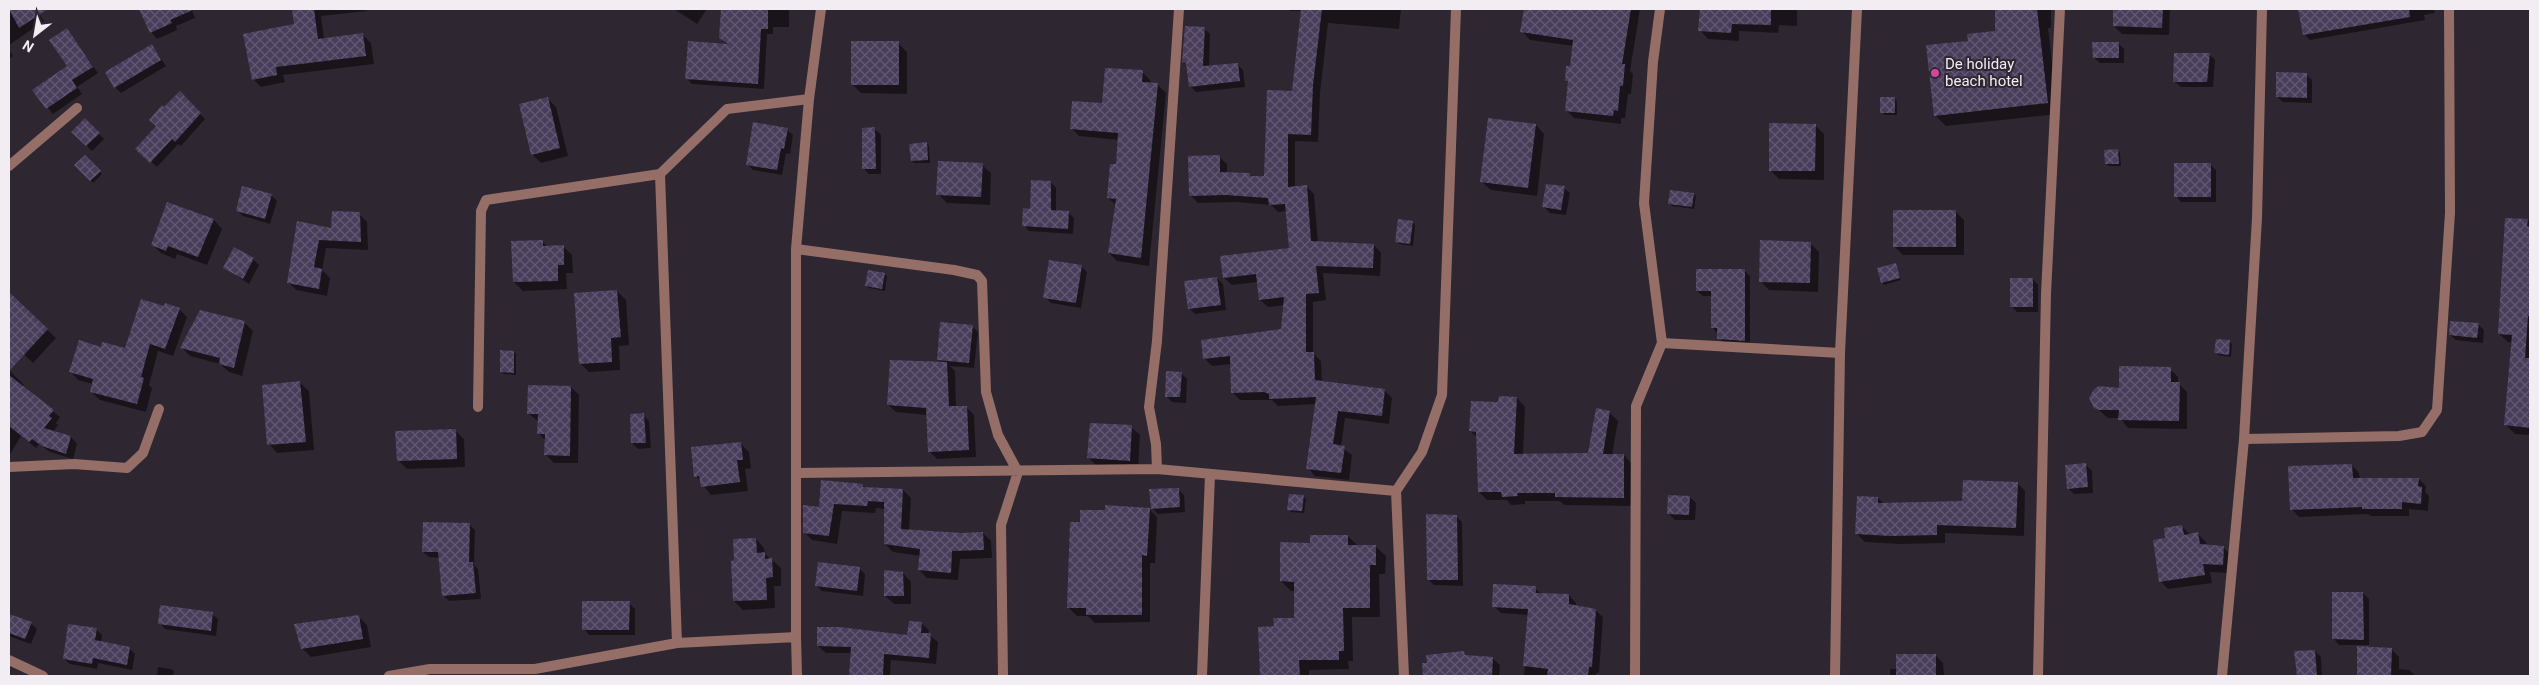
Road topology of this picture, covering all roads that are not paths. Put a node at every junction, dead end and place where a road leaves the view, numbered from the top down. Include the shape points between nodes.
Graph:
1 (821, 9) edge
2 (1179, 9) edge
3 (1456, 9) edge
4 (1660, 9) edge
5 (1857, 9) edge
6 (2060, 9) edge
7 (2262, 9) edge
8 (2449, 9) edge
9 (809, 100) junction
10 (77, 108) dead end
11 (9, 166) edge
12 (660, 174) junction
13 (796, 250) junction
14 (1662, 344) junction
15 (1840, 353) junction
16 (478, 407) dead end
17 (159, 409) dead end
18 (2244, 439) junction
19 (9, 467) edge
20 (1158, 469) junction
21 (1018, 472) junction
22 (796, 473) junction
23 (1210, 475) junction
24 (1396, 491) junction
25 (796, 637) junction
26 (677, 644) junction
27 (9, 660) edge
28 (43, 676) edge
29 (389, 676) edge
30 (797, 676) edge
31 (1002, 676) edge
32 (1202, 676) edge
33 (1404, 676) edge
34 (1635, 676) edge
35 (1835, 676) edge
36 (2038, 676) edge
37 (2222, 676) edge

1 - 9 street
2 - 20 street via 1158,341 1149,407
3 - 24 street via 1442,395 1422,452
4 - 14 street via 1652,62 1644,203
5 - 15 street
6 - 36 street via 2046,294
7 - 18 street via 2257,218
8 - 18 street via 2450,213 2437,410 2422,432 2399,436
9 - 12 street via 727,109
9 - 13 street
10 - 11 street
12 - 16 street via 486,200 481,211
12 - 26 street
13 - 21 street via 977,275 982,281 986,392 998,435
13 - 22 street
14 - 15 street
14 - 34 street via 1636,406
15 - 35 street
17 - 19 street via 143,453 127,468 74,464
18 - 37 street
20 - 21 street
20 - 23 street
21 - 22 street
21 - 31 street via 1001,525
22 - 25 street
23 - 24 street
23 - 32 street
24 - 33 street
25 - 26 street
25 - 30 street
26 - 29 street via 535,669 430,669
27 - 28 street

